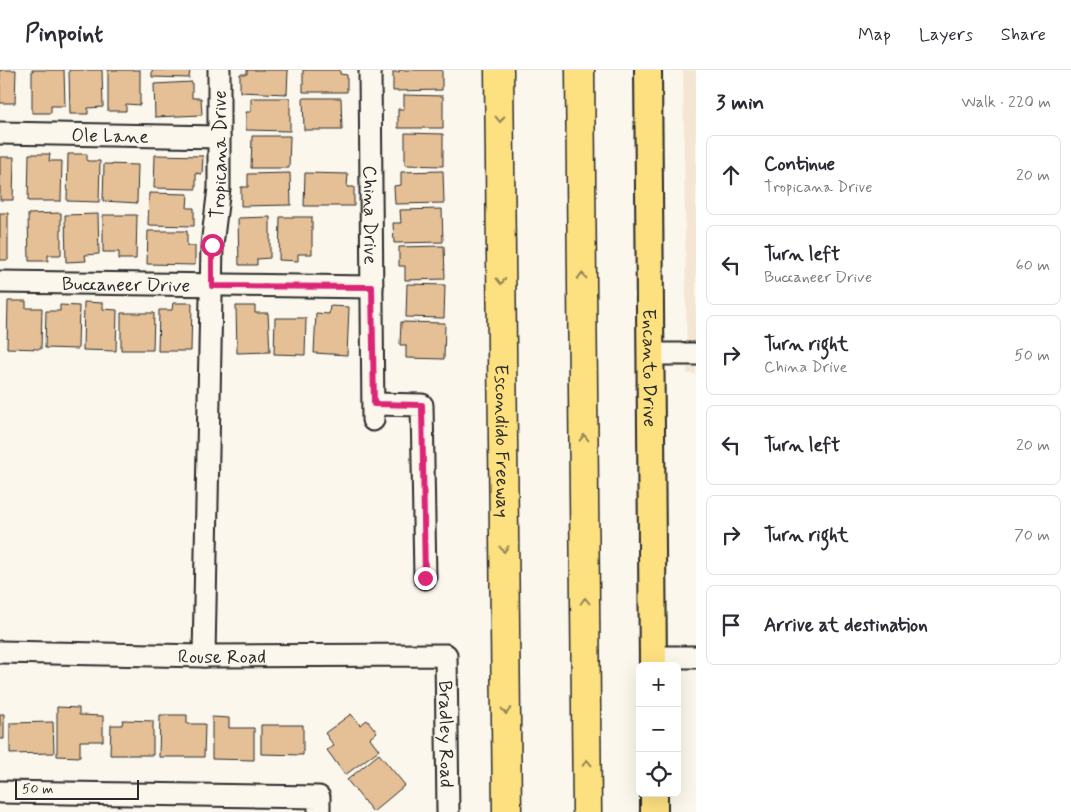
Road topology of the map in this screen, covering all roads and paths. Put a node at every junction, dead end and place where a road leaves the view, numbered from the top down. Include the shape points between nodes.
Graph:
1 (219, 70) edge
2 (370, 70) edge
3 (499, 70) edge
4 (580, 70) edge
5 (648, 70) edge
6 (0, 133) edge
7 (219, 137) junction
8 (0, 282) edge
9 (212, 286) junction
10 (372, 287) junction
11 (650, 354) junction
12 (696, 354) edge
13 (425, 578) dead end
14 (0, 652) edge
15 (446, 655) joint
16 (204, 656) junction
17 (696, 657) edge
18 (653, 661) edge
19 (0, 792) edge
20 (654, 797) edge
21 (319, 812) edge
22 (448, 812) edge
23 (507, 812) edge
24 (587, 812) edge
25 (654, 812) edge

1 - 7 street, Tropicana Drive
2 - 10 street, China Drive
3 -> 23 highway, Escondido Freeway
24 -> 4 highway
5 - 11 main road, Encanto Drive
6 - 7 street, Ole Lane
7 - 9 street, Tropicana Drive
8 - 9 street, Buccaneer Drive
9 - 10 street, Buccaneer Drive
9 - 16 street, Tropicana Drive
10 - 13 street, China Drive via 373,412 422,405
11 - 12 street
11 - 18 main road, Encanto Drive
14 - 16 street, Rouse Road
15 - 16 street, Rouse Road
15 - 22 street, Bradley Road
17 - 18 street
19 - 21 street via 319,797
20 - 25 main road

